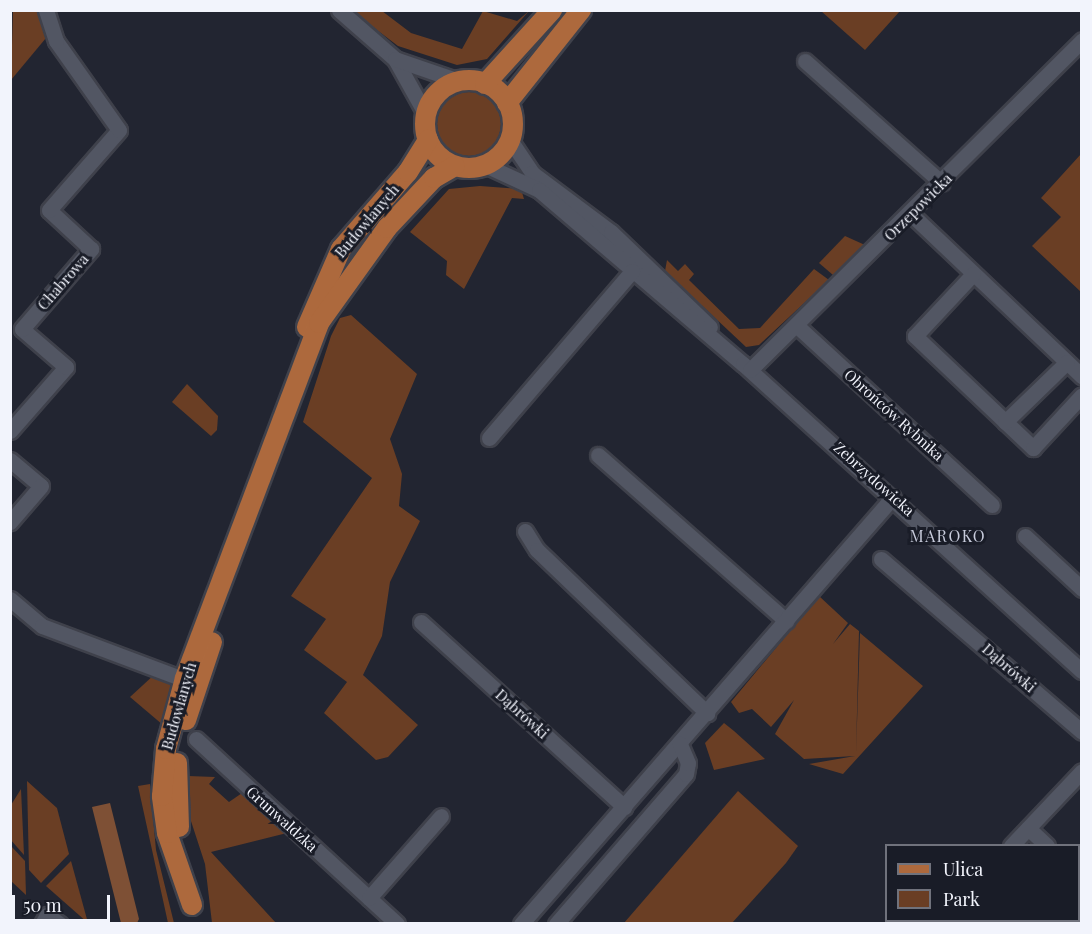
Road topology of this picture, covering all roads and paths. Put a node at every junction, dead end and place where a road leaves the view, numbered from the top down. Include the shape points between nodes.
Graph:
1 (46, 10) edge
2 (339, 10) edge
3 (552, 10) edge
4 (581, 10) edge
5 (1082, 40) edge
6 (395, 59) junction
7 (805, 61) dead end
8 (459, 81) junction
9 (485, 84) junction
10 (507, 103) junction
11 (426, 115) junction
12 (428, 140) junction
13 (510, 140) junction
14 (485, 165) junction
15 (455, 166) junction
16 (942, 183) junction
17 (911, 214) junction
18 (632, 271) junction
19 (973, 273) junction
20 (796, 325) junction
21 (1067, 362) junction
22 (746, 367) junction
23 (296, 376) junction
24 (1082, 376) edge
25 (1082, 395) edge
26 (1005, 422) junction
27 (10, 431) edge
28 (489, 438) dead end
29 (598, 455) dead end
30 (10, 460) edge
31 (893, 497) junction
32 (992, 505) dead end
33 (10, 522) edge
34 (525, 531) dead end
35 (1025, 536) dead end
36 (881, 559) dead end
37 (1081, 586) edge
38 (12, 603) edge
39 (786, 621) junction
40 (421, 622) dead end
41 (1082, 671) edge
42 (191, 681) junction
43 (707, 713) junction
44 (1082, 732) edge
45 (196, 739) dead end
46 (680, 744) junction
47 (1082, 771) edge
48 (624, 807) junction
49 (441, 816) dead end
50 (1028, 828) junction
51 (1013, 844) edge
52 (1045, 844) edge
53 (369, 898) junction
54 (194, 914) edge
55 (42, 924) edge
56 (60, 924) edge
57 (397, 924) edge
58 (521, 924) edge
59 (556, 924) edge

1 - 27 street, Chabrowa via 56,41 119,130 48,210 92,249 22,329 66,367
2 - 6 street
3 - 9 main road
4 - 10 main road
5 - 16 street, Orzepowicka
6 - 8 street
6 - 11 street
7 - 16 street
8 - 9 main road
8 - 11 main road via 440,91
9 - 10 main road
10 - 13 main road
11 - 12 main road
12 - 15 main road
12 - 23 main road, Budowlanych via 333,262 303,339
13 - 14 main road
13 - 22 street, Zebrzydowicka via 532,174 628,248
14 - 15 main road
14 - 18 street, Zebrzydowicka via 529,182
15 - 23 main road, Budowlanych via 430,182 363,257 320,323
16 - 17 street, Orzepowicka
17 - 19 street
17 - 20 street, Orzepowicka
18 - 22 street, Zebrzydowicka
18 - 28 street
19 - 21 street
19 - 26 street via 915,336
20 - 22 street, Orzepowicka
20 - 32 street, Obrońców Rybnika
21 - 24 street
21 - 26 street
22 - 31 street, Zebrzydowicka
23 - 42 main road, Budowlanych
25 - 26 street via 1033,448
29 - 39 street
30 - 33 street via 41,486
31 - 39 street
31 - 41 street, Zebrzydowicka
34 - 43 street via 537,550
35 - 37 street
36 - 44 street, Dąbrówki
38 - 42 street via 42,626
39 - 43 street
40 - 48 street, Dąbrówki
42 - 54 main road, Budowlanych via 176,774
43 - 46 street
45 - 53 street, Grunwaldzka
46 - 48 street
46 - 59 street via 688,763 686,774
47 - 50 street
48 - 58 street
49 - 53 street
50 - 51 street
50 - 52 street
53 - 57 street, Grunwaldzka
55 - 56 street via 47,915

